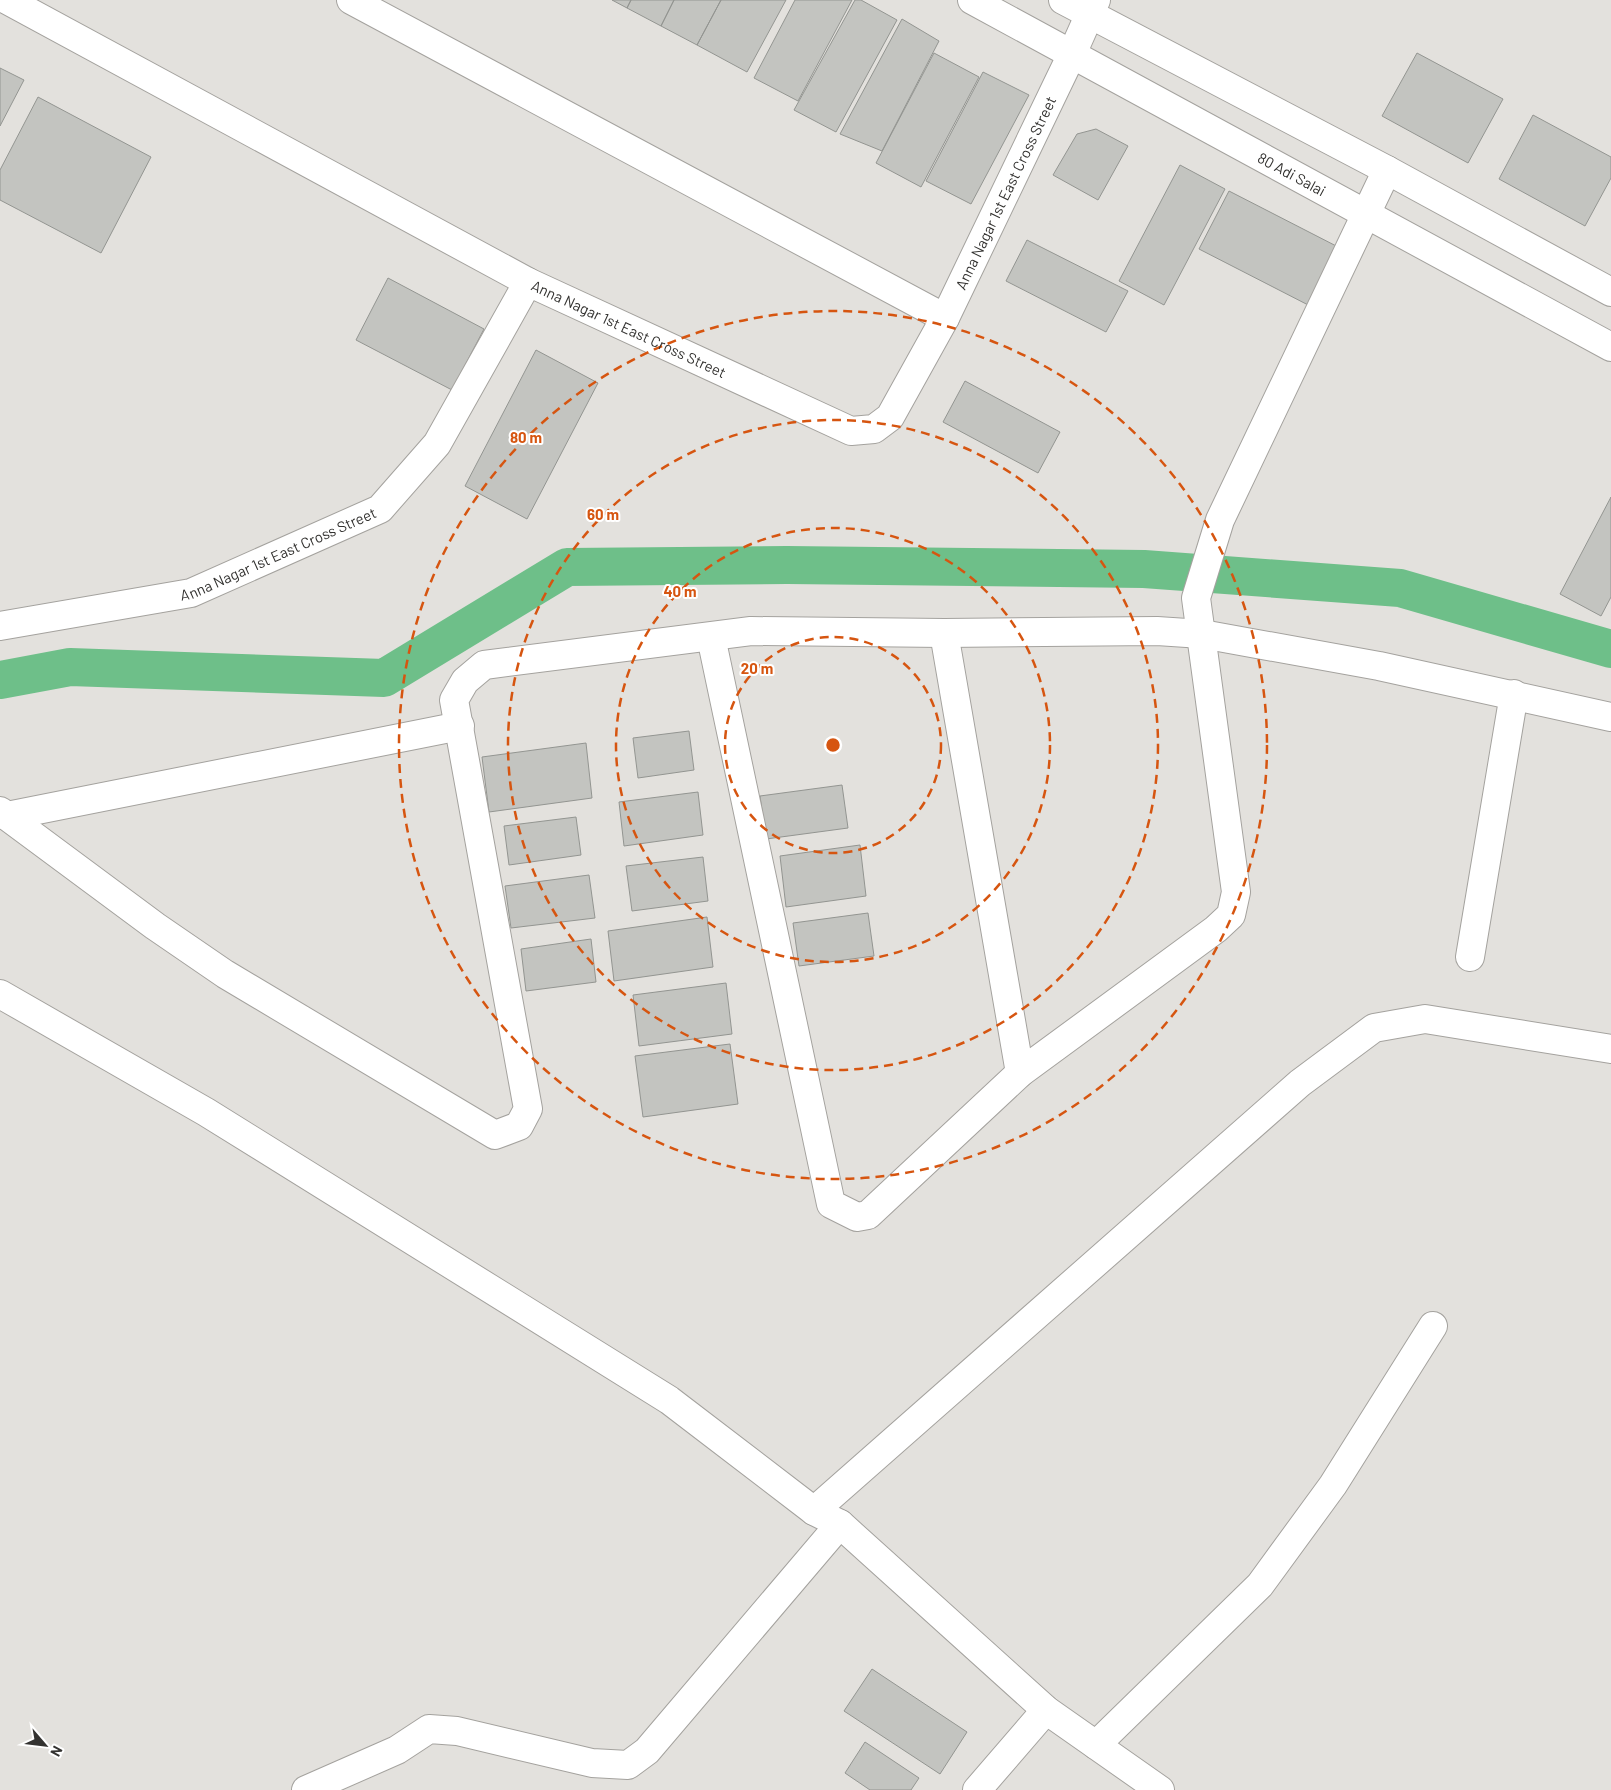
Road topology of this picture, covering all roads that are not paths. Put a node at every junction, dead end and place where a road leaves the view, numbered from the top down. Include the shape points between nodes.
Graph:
1 (7, 0) edge
2 (351, 0) edge
3 (972, 0) edge
4 (1063, 0) edge
5 (1092, 6) edge
6 (1072, 54) junction
7 (1387, 170) junction
8 (1368, 213) junction
9 (528, 282) junction
10 (1611, 292) edge
11 (945, 318) junction
12 (1611, 347) edge
13 (0, 626) edge
14 (944, 633) junction
15 (1202, 634) junction
16 (711, 637) junction
17 (1514, 694) junction
18 (1611, 717) edge
19 (460, 726) junction
20 (4, 814) edge
21 (1470, 957) dead end
22 (0, 994) edge
23 (1611, 1049) edge
24 (1020, 1073) junction
25 (1433, 1326) dead end
26 (814, 1511) junction
27 (840, 1524) junction
28 (1046, 1710) junction
29 (1096, 1746) junction
30 (306, 1790) edge
31 (977, 1790) edge
32 (1160, 1790) edge

1 - 9 street
2 - 11 street
3 - 6 street, 80 Adi Salai
4 - 5 street
5 - 6 street, Anna Nagar 1st East Cross Street
5 - 7 street
6 - 8 street, 80 Adi Salai
6 - 11 street, Anna Nagar 1st East Cross Street
7 - 8 street
7 - 10 street
8 - 12 street, 80 Adi Salai
8 - 15 street via 1220,520 1196,598
9 - 11 street, Anna Nagar 1st East Cross Street via 851,431 874,429 890,417
9 - 13 street, Anna Nagar 1st East Cross Street via 437,444 380,509 191,593
14 - 15 street via 1157,631
14 - 16 street via 751,631
14 - 24 street
15 - 17 street
15 - 24 street via 1236,892 1231,915
16 - 19 street via 484,665 465,680 454,700
16 - 24 street via 831,1204 857,1217 868,1215
17 - 18 street
17 - 21 street
19 - 20 street
19 - 20 street via 528,1109 519,1126 495,1135 225,974
22 - 26 street via 206,1112 669,1400
23 - 26 street via 1425,1019 1374,1028 1300,1082
25 - 29 street via 1333,1485 1260,1585
26 - 27 street
27 - 28 street
27 - 30 street via 647,1750 628,1765 592,1763 457,1731 429,1729 397,1750
28 - 29 street
28 - 31 street
29 - 32 street

